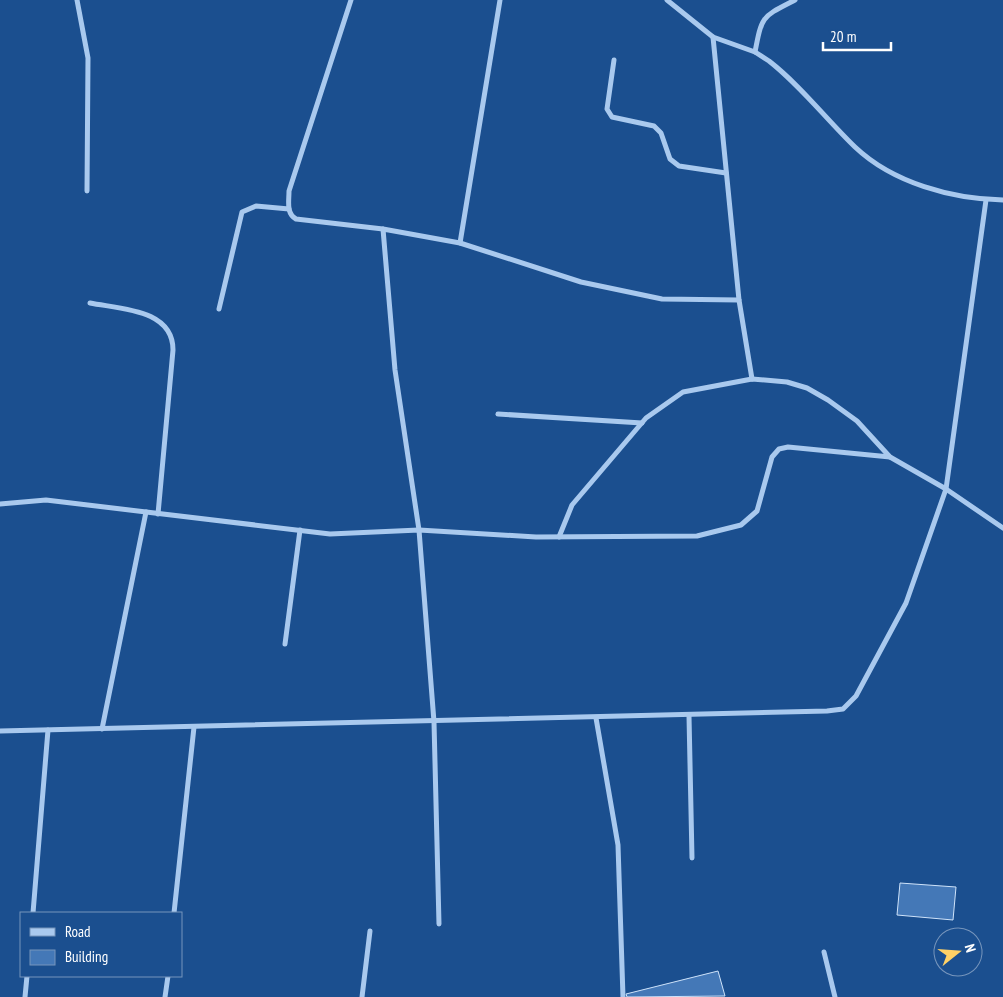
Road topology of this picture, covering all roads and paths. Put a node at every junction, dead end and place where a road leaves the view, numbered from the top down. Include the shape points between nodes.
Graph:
1 (77, 0) edge
2 (351, 0) edge
3 (500, 0) edge
4 (667, 0) edge
5 (795, 0) edge
6 (713, 37) junction
7 (755, 52) junction
8 (614, 60) dead end
9 (726, 173) junction
10 (87, 191) dead end
11 (986, 200) junction
12 (1003, 200) edge
13 (289, 210) junction
14 (383, 229) junction
15 (460, 243) junction
16 (739, 300) junction
17 (90, 303) dead end
18 (219, 310) dead end
19 (752, 379) junction
20 (498, 414) dead end
21 (642, 423) junction
22 (890, 457) junction
23 (946, 489) junction
24 (0, 504) edge
25 (146, 512) junction
26 (158, 514) junction
27 (1003, 528) edge
28 (300, 530) junction
29 (419, 530) junction
30 (559, 537) junction
31 (285, 644) dead end
32 (689, 716) junction
33 (596, 718) junction
34 (434, 722) junction
35 (194, 727) junction
36 (102, 729) junction
37 (48, 730) junction
38 (0, 731) edge
39 (692, 858) dead end
40 (33, 912) edge
41 (174, 912) edge
42 (438, 924) dead end
43 (370, 931) dead end
44 (824, 952) dead end
45 (27, 977) edge
46 (168, 977) edge
47 (26, 997) edge
48 (166, 997) edge
49 (362, 997) edge
50 (623, 997) edge
51 (835, 997) edge

1 - 10 street via 88,58
2 - 13 street via 289,190
3 - 15 street
4 - 6 street
5 - 7 street via 766,15 760,25
6 - 7 street
6 - 9 street
7 - 11 street via 779,68 857,149 890,173 931,189
8 - 9 street via 609,114 654,126 661,133 670,159 679,166
9 - 16 street
11 - 12 street
11 - 23 street
13 - 14 street via 296,219
13 - 18 street via 256,206 242,212
14 - 15 street
14 - 29 street via 395,370
15 - 16 street via 581,282 662,299
16 - 19 street
17 - 26 street via 150,315 170,333 173,350
19 - 21 street via 683,392
19 - 22 street via 786,382 807,388 858,421
20 - 21 street
21 - 30 street via 572,505
22 - 23 street
22 - 30 street via 788,446 778,449 772,457 757,511 741,525 697,536
23 - 27 street
23 - 32 street via 906,603 851,703 842,709 827,711
24 - 25 street via 46,500
25 - 26 street
25 - 36 street
26 - 28 street
28 - 29 street via 330,534
28 - 31 street
29 - 30 street
29 - 34 street
32 - 33 street
32 - 39 street
33 - 34 street
33 - 50 street via 618,845
34 - 35 street
34 - 42 street
35 - 36 street
35 - 41 street
36 - 37 street
37 - 38 street
37 - 40 street
43 - 49 street
44 - 51 street
45 - 47 street
46 - 48 street

